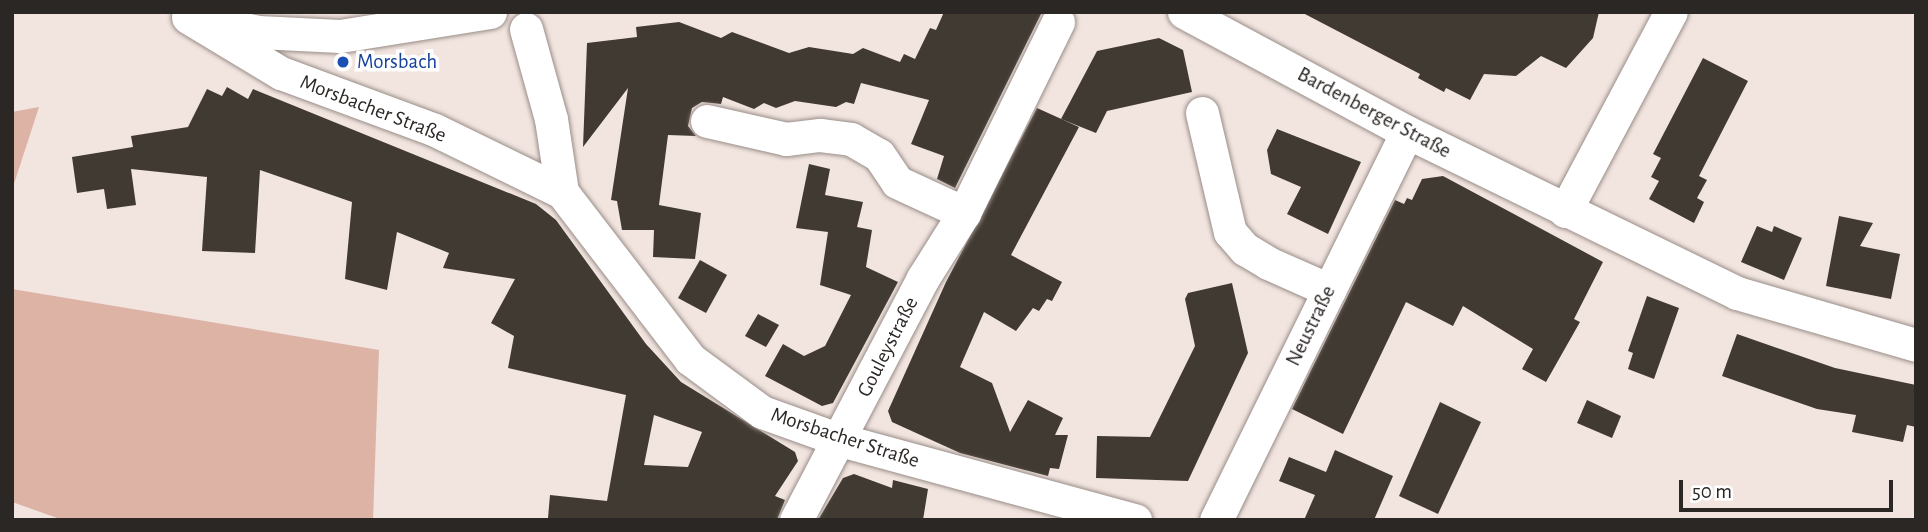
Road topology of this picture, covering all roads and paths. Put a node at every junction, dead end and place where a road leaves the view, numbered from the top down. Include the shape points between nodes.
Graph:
1 (491, 12) edge
2 (1184, 12) edge
3 (1671, 12) edge
4 (182, 15) edge
5 (1058, 22) dead end
6 (526, 29) dead end
7 (1202, 113) dead end
8 (707, 121) dead end
9 (1407, 132) junction
10 (562, 192) junction
11 (1565, 211) junction
12 (964, 213) junction
13 (1329, 290) junction
14 (1916, 345) edge
15 (840, 440) junction
16 (796, 520) edge
17 (1135, 520) edge
18 (1216, 520) edge

1 - 4 street, Morsbacher Straße via 340,36 258,32
2 - 9 street, Bardenberger Straße
3 - 11 street
4 - 10 street, Morsbacher Straße via 281,73 435,130
5 - 12 street, Gouleystraße
6 - 10 street, Morsbacher Straße via 551,119
7 - 13 street via 1230,232 1245,249 1268,263
8 - 12 street via 786,139 820,135 851,139 878,155 897,182
9 - 11 street, Bardenberger Straße
9 - 13 street, Neustraße
10 - 15 street, Morsbacher Straße via 690,359 762,412
11 - 14 street, Bardenberger Straße via 1737,293
12 - 15 street, Gouleystraße via 923,278
13 - 18 street, Neustraße
15 - 16 street, Gouleystraße
15 - 17 street, Morsbacher Straße

